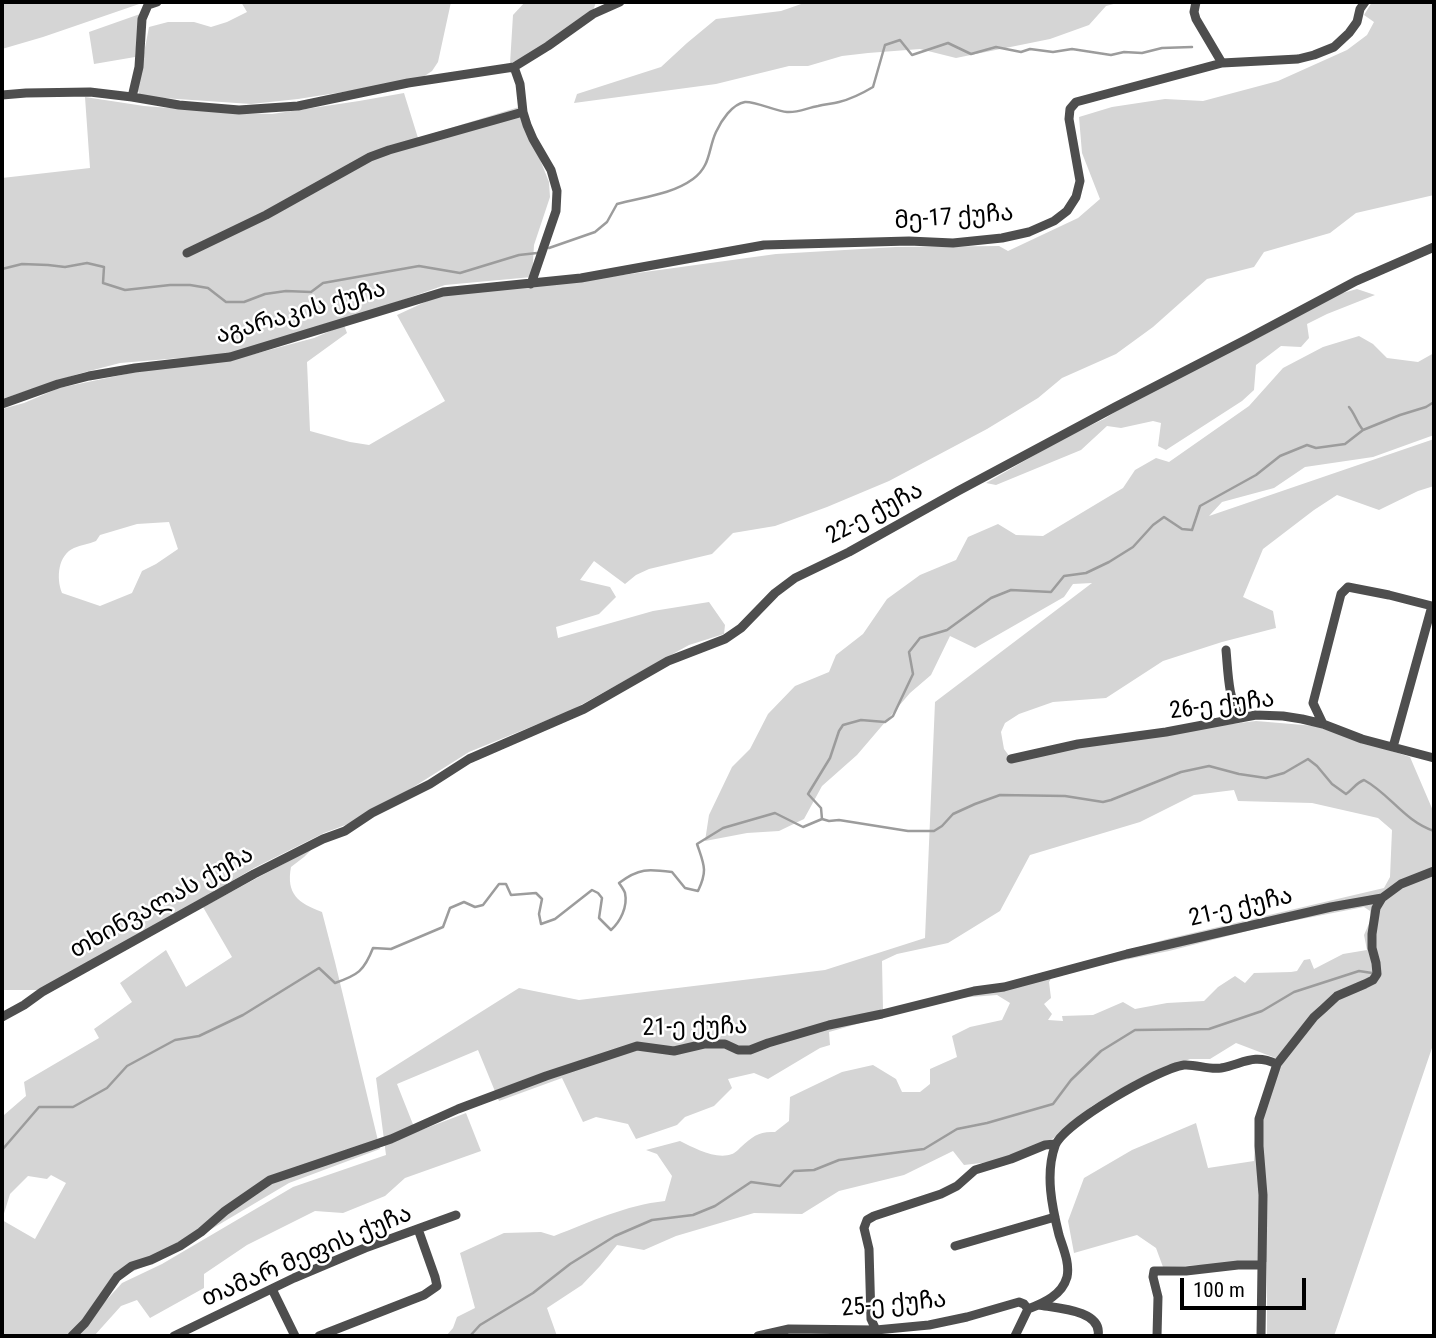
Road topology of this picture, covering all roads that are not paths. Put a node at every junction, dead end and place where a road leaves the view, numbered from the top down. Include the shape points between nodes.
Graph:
1 (157, 2) edge
2 (620, 2) edge
3 (1196, 2) edge
4 (1365, 2) edge
5 (1222, 63) junction
6 (514, 67) junction
7 (2, 96) edge
8 (132, 97) junction
9 (523, 112) junction
10 (1434, 247) edge
11 (187, 253) dead end
12 (531, 284) junction
13 (2, 404) edge
14 (1226, 650) dead end
15 (1241, 718) junction
16 (1323, 724) junction
17 (1393, 747) junction
18 (1434, 758) edge
19 (1010, 759) dead end
20 (345, 831) joint
21 (1434, 871) edge
22 (1382, 898) junction
23 (2, 1017) edge
24 (1277, 1064) junction
25 (1055, 1144) junction
26 (456, 1215) dead end
27 (1055, 1217) junction
28 (418, 1229) junction
29 (955, 1246) dead end
30 (1262, 1265) junction
31 (272, 1289) junction
32 (1038, 1305) junction
33 (1028, 1309) junction
34 (876, 1330) junction
35 (185, 1334) edge
36 (72, 1336) edge
37 (174, 1336) edge
38 (295, 1336) edge
39 (319, 1336) edge
40 (758, 1336) edge
41 (1015, 1336) edge
42 (1098, 1336) edge
43 (1157, 1336) edge
44 (1261, 1336) edge

1 - 8 street via 148,5 142,19
2 - 6 street via 593,14
3 - 5 street via 1196,19
4 - 5 street, მე-17 ქუჩა via 1357,22 1334,47 1298,59
5 - 12 street, მე-17 ქუჩა via 1076,102 1069,119 1080,181 1076,197 1054,221 1029,232 953,243 764,245
6 - 8 street via 298,106 240,110
6 - 9 street
7 - 8 street via 90,92
9 - 11 street via 370,157
9 - 12 street via 557,191 556,211
10 - 20 street, 22-ე ქუჩა via 1356,281 958,491 795,579 724,639 668,661 584,709 469,759
12 - 13 street, აგარაკის ქუჩა via 443,292 230,357 89,376
14 - 15 street via 1232,699
15 - 16 street, 26-ე ქუჩა via 1283,716
15 - 19 street, 26-ე ქუჩა
16 - 17 street, 26-ე ქუჩა
16 - 17 street via 1313,703 1342,594 1348,587 1432,606
17 - 18 street, 26-ე ქუჩა
20 - 23 street, თხინვალას ქუჩა via 254,874
21 - 22 street via 1401,884
22 - 24 street via 1372,934 1377,974 1337,996
22 - 36 street, 21-ე ქუჩა via 1331,906 829,1025 750,1050 725,1044 674,1051 637,1046 546,1076 391,1139 270,1180 201,1233 117,1277
24 - 25 street via 1252,1059 1215,1069 1181,1065 1095,1109
24 - 30 street via 1259,1119
25 - 27 street via 1050,1187
25 - 34 street via 975,1170 941,1194 867,1220 871,1319
26 - 28 street, თამარ მეფის ქუჩა
27 - 29 street
27 - 32 street via 1068,1266 1066,1278 1060,1292
28 - 31 street, თამარ მეფის ქუჩა
28 - 39 street via 437,1286
30 - 43 street via 1154,1271
30 - 44 street
31 - 35 street, თამარ მეფის ქუჩა
31 - 38 street
32 - 33 street
32 - 42 street via 1081,1313 1097,1325
33 - 34 street, 25-ე ქუჩა via 1019,1302 948,1321
33 - 41 street
34 - 40 street, 25-ე ქუჩა via 789,1329
35 - 37 street, თამარ მეფის ქუჩა

